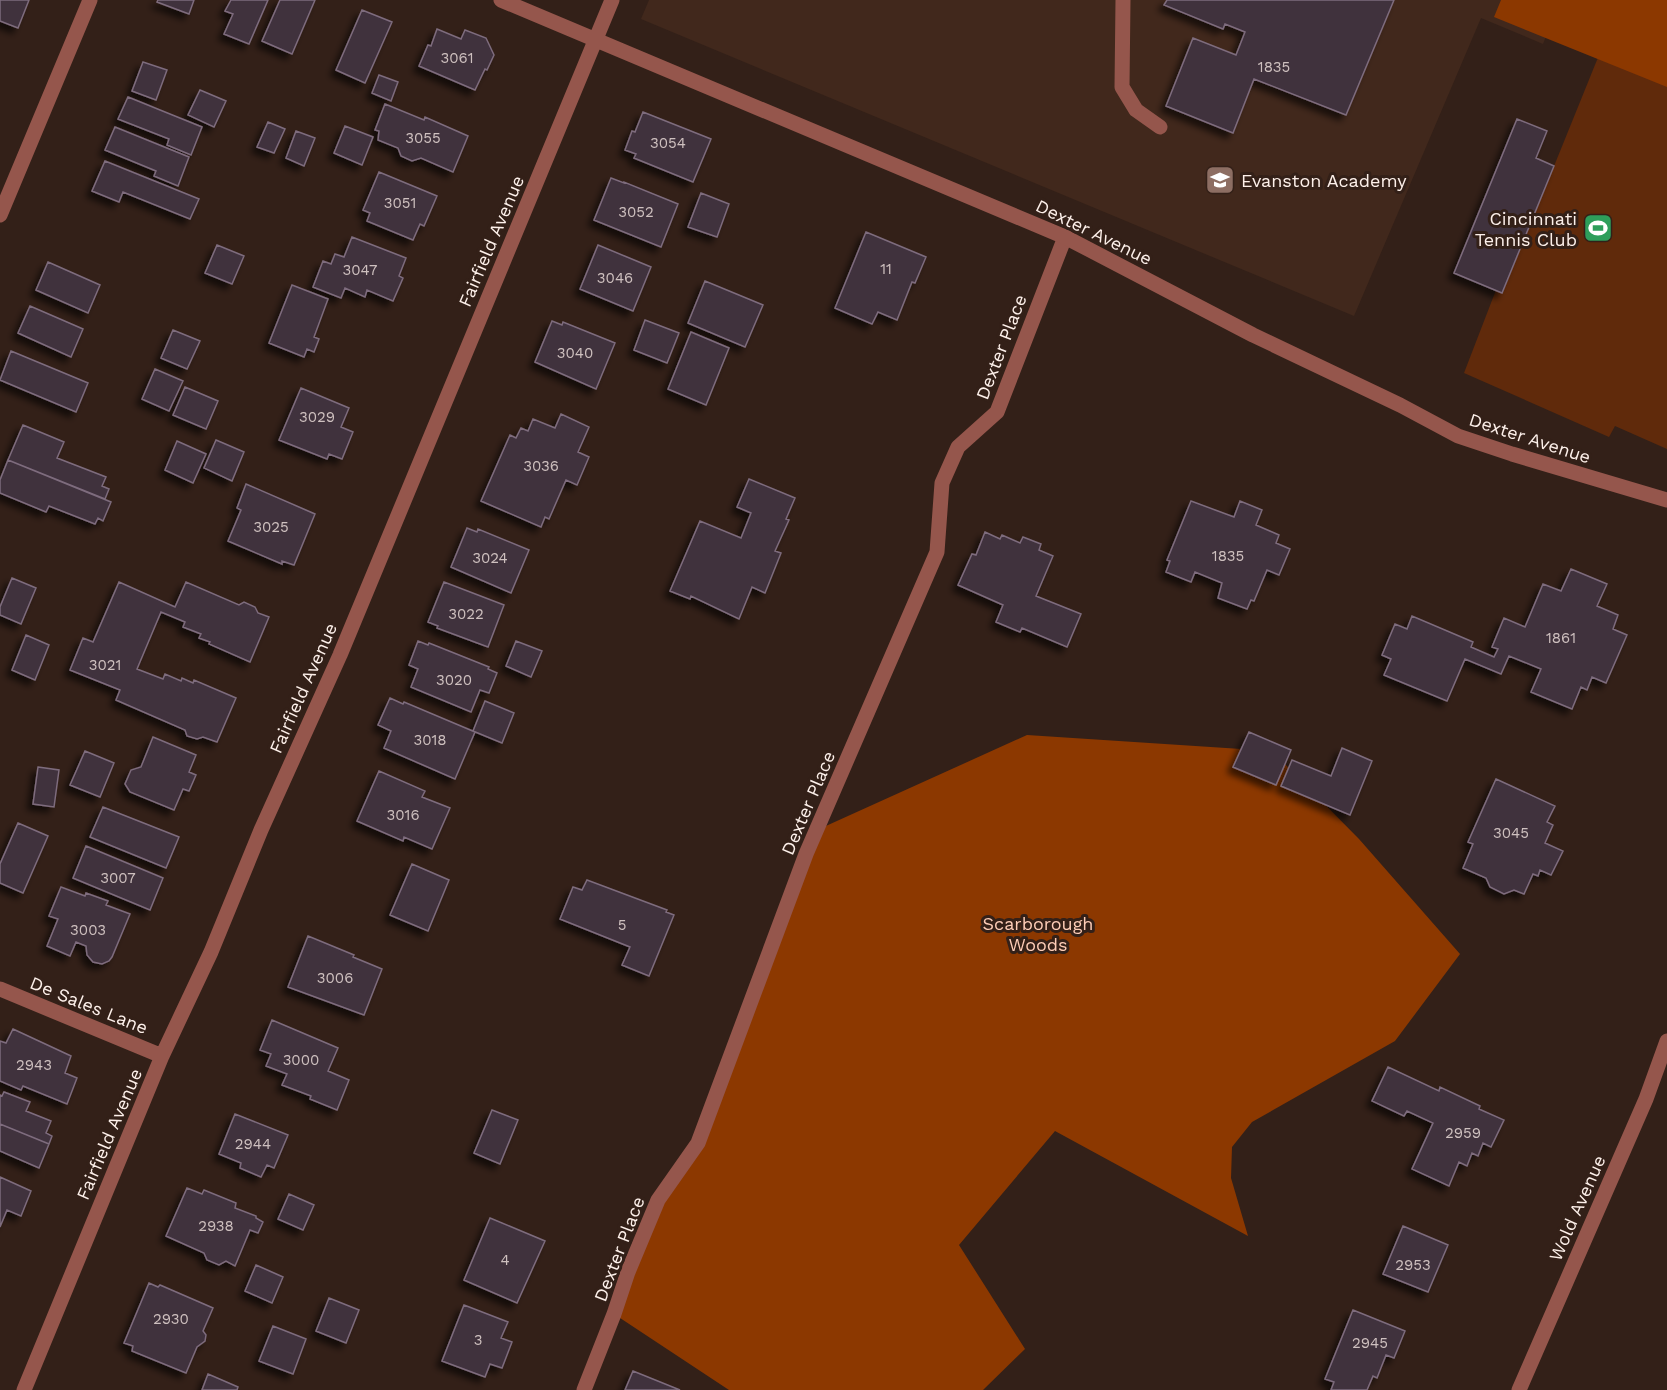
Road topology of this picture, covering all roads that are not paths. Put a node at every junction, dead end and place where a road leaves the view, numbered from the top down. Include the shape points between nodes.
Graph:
1 (90, 0) edge
2 (501, 0) edge
3 (612, 0) edge
4 (1123, 0) edge
5 (595, 39) junction
6 (1160, 127) dead end
7 (0, 215) edge
8 (1065, 237) junction
9 (1667, 500) edge
10 (0, 989) edge
11 (1667, 1041) edge
12 (162, 1056) junction
13 (24, 1390) edge
14 (584, 1390) edge
15 (1519, 1390) edge

1 - 7 street
2 - 5 street, Dexter Avenue
3 - 5 street, Fairfield Avenue
4 - 6 street via 1122,87 1136,110
5 - 8 street, Dexter Avenue
5 - 12 street, Fairfield Avenue via 344,644
8 - 9 street, Dexter Avenue via 1458,436
8 - 14 street, Dexter Place via 998,412 958,447 942,483 937,552 807,854 698,1143 658,1200
10 - 12 street, De Sales Lane
11 - 15 street, Wold Avenue via 1646,1099
12 - 13 street, Fairfield Avenue

